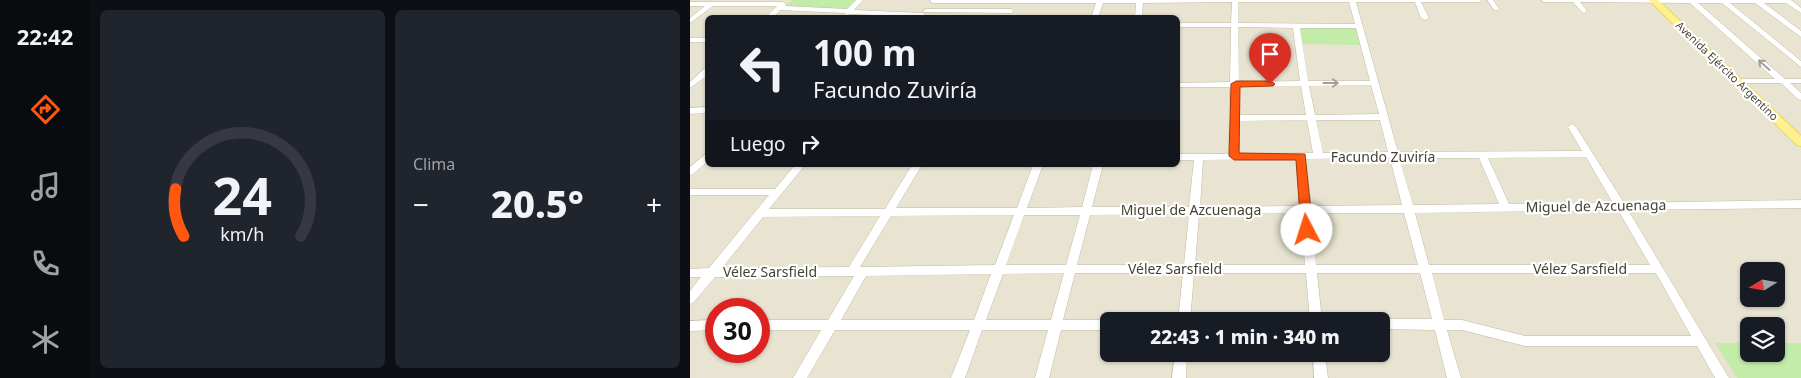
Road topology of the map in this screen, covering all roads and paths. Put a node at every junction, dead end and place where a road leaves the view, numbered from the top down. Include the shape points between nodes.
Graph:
1 (860, 0) edge
2 (1179, 0) edge
3 (1235, 0) edge
4 (1352, 0) edge
5 (1418, 0) edge
6 (1479, 0) edge
7 (1490, 0) edge
8 (1544, 0) edge
9 (1575, 0) edge
10 (934, 1) edge
11 (1007, 1) edge
12 (1017, 1) edge
13 (1074, 1) edge
14 (1100, 1) edge
15 (1140, 1) edge
16 (1654, 1) edge
17 (1692, 1) junction
18 (1724, 1) edge
19 (1757, 1) junction
20 (1787, 1) edge
21 (715, 2) edge
22 (690, 4) edge
23 (783, 4) edge
24 (1496, 8) dead end
25 (1801, 10) edge
26 (849, 12) junction
27 (1584, 12) dead end
28 (923, 14) edge
29 (1009, 14) edge
30 (771, 15) edge
31 (846, 15) edge
32 (1095, 15) edge
33 (1138, 15) edge
34 (1425, 18) dead end
35 (690, 21) edge
36 (1180, 25) edge
37 (1234, 26) junction
38 (1296, 26) junction
39 (1359, 26) junction
40 (1801, 35) edge
41 (690, 40) edge
42 (705, 40) edge
43 (1801, 65) edge
44 (705, 72) edge
45 (1782, 80) junction
46 (705, 81) edge
47 (1737, 81) junction
48 (1801, 81) edge
49 (692, 83) edge
50 (1304, 83) junction
51 (1375, 83) junction
52 (1236, 84) junction
53 (1180, 85) edge
54 (1801, 97) edge
55 (705, 110) edge
56 (690, 111) edge
57 (1384, 117) junction
58 (1235, 118) junction
59 (1311, 118) junction
60 (1572, 127) dead end
61 (1797, 134) edge
62 (1801, 142) edge
63 (1589, 154) junction
64 (1234, 156) junction
65 (1483, 156) junction
66 (705, 157) edge
67 (1180, 157) edge
68 (1199, 157) junction
69 (1301, 157) junction
70 (1319, 157) junction
71 (1395, 157) junction
72 (798, 167) edge
73 (917, 167) edge
74 (1037, 167) edge
75 (1097, 167) edge
76 (690, 172) edge
77 (690, 192) edge
78 (778, 192) junction
79 (1801, 204) edge
80 (1620, 205) junction
81 (1505, 207) junction
82 (1085, 210) junction
83 (1194, 210) junction
84 (1306, 210) junction
85 (1408, 210) junction
86 (889, 212) junction
87 (1021, 212) junction
88 (761, 213) junction
89 (1425, 268) junction
90 (1070, 269) junction
91 (1189, 269) junction
92 (1311, 269) junction
93 (1659, 269) junction
94 (999, 270) junction
95 (858, 271) junction
96 (711, 272) junction
97 (690, 273) edge
98 (690, 299) edge
99 (1185, 312) edge
100 (1315, 312) edge
101 (1390, 324) edge
102 (1440, 324) junction
103 (770, 325) edge
104 (831, 325) junction
105 (978, 325) junction
106 (1055, 325) junction
107 (1100, 325) edge
108 (690, 326) edge
109 (705, 326) edge
110 (1701, 341) junction
111 (1180, 362) edge
112 (1319, 362) edge
113 (800, 378) edge
114 (958, 378) edge
115 (1042, 378) edge
116 (1179, 378) edge
117 (1321, 378) edge
118 (1454, 378) edge
119 (1722, 378) edge

1 - 26 street
2 - 3 street
2 - 15 street
3 - 4 street
3 - 37 street
4 - 5 street
4 - 39 street
5 - 6 street
5 - 34 street
7 - 24 street
8 - 9 street
9 - 16 street
9 - 27 street
10 - 11 street
10 - 28 street
11 - 12 street
12 - 13 street
12 - 29 street
13 - 14 street
14 - 15 street
14 - 32 street
15 - 33 street
16 - 17 street
16 - 47 main road, Avenida Ejército Argentino
17 - 18 street
45 -> 17 street
18 - 19 street
18 - 43 street
19 - 20 street
19 - 40 street
20 - 25 street
21 - 22 street
21 - 23 street
21 - 35 street
23 - 26 street
23 - 30 street
26 - 28 street
26 - 31 street
28 - 29 street
36 - 37 street
37 - 38 street
37 - 52 street
38 - 39 street
38 - 50 street
39 - 51 street
41 - 42 street
44 - 49 street
45 - 47 street
45 - 48 street
45 - 54 street
46 - 49 street
47 - 61 main road, Avenida Ejército Argentino
50 -> 51 street
50 - 52 street
50 - 59 street
51 - 57 street
52 - 53 street
52 - 58 street
55 - 56 street
57 - 59 street
57 - 71 street
58 - 59 street
58 - 64 street
59 - 70 street
60 - 63 street
61 - 62 main road, Avenida Ejército Argentino
63 - 65 street, Facundo Zuviría
63 - 80 street
64 - 68 street, Facundo Zuviría
64 - 69 street, Facundo Zuviría
65 - 71 street, Facundo Zuviría
65 - 81 street
66 - 76 street
67 - 68 street, Facundo Zuviría
68 - 83 street
69 - 70 street, Facundo Zuviría
69 - 84 street
70 - 71 street, Facundo Zuviría
71 - 85 street
72 - 78 street
73 - 86 street
74 - 87 street
75 - 82 street
77 - 78 street
78 - 88 street
79 - 80 street, Miguel de Azcuenaga
80 - 81 street, Miguel de Azcuenaga
80 - 93 street
81 - 85 street, Miguel de Azcuenaga
82 - 83 street, Miguel de Azcuenaga
82 - 87 street, Miguel de Azcuenaga
82 - 90 street
83 - 84 street, Miguel de Azcuenaga
83 - 91 street
84 - 85 street, Miguel de Azcuenaga
84 - 92 street
85 - 89 street
86 - 87 street, Miguel de Azcuenaga
86 - 88 street, Miguel de Azcuenaga
86 - 95 street
87 - 94 street
88 - 96 street
89 - 92 street, Vélez Sarsfield
89 - 93 street, Vélez Sarsfield
89 - 102 street
90 - 91 street, Vélez Sarsfield
90 - 94 street, Vélez Sarsfield
90 - 106 street
91 - 92 street, Vélez Sarsfield
91 - 99 street
92 - 100 street
93 - 110 street
94 - 95 street, Vélez Sarsfield
94 - 105 street
95 - 96 street, Vélez Sarsfield
95 - 104 street
96 - 97 street, Vélez Sarsfield
96 - 98 street
101 - 102 street
102 - 110 street via 1471,327 1526,341
102 - 118 street
103 - 104 street
104 - 105 street
104 - 113 street
105 - 106 street
105 - 114 street
106 - 107 street
106 - 115 street
108 - 109 street
110 - 119 street
111 - 116 street
112 - 117 street

